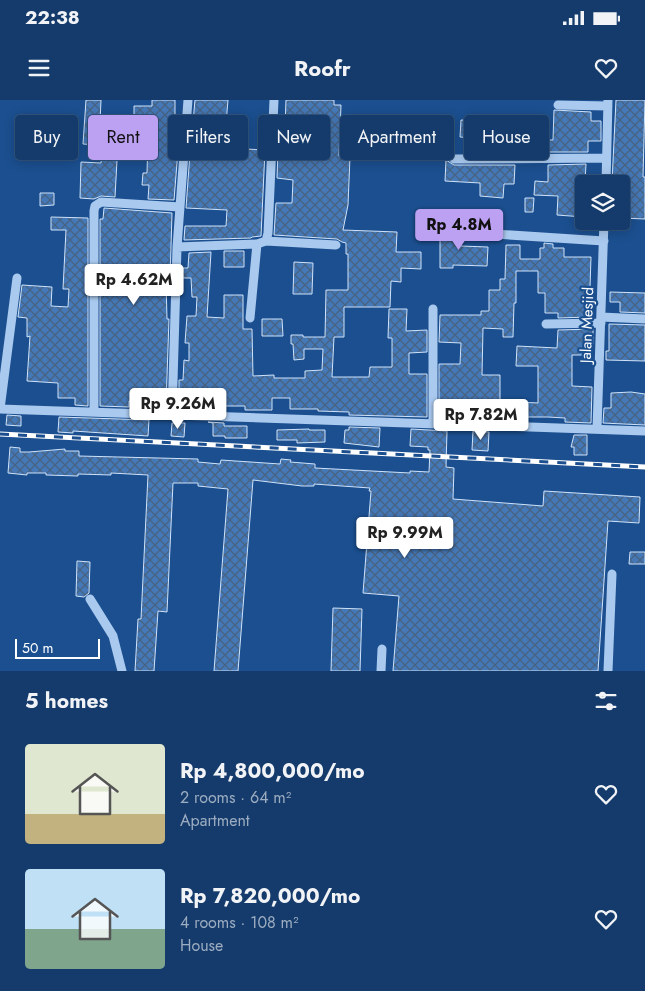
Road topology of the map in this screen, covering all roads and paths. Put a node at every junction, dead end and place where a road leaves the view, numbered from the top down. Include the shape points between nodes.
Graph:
1 (188, 100) edge
2 (274, 100) edge
3 (608, 103) edge
4 (558, 105) dead end
5 (606, 158) junction
6 (454, 159) dead end
7 (606, 175) edge
8 (180, 207) junction
9 (604, 230) edge
10 (463, 232) dead end
11 (266, 241) junction
12 (604, 241) junction
13 (256, 244) junction
14 (336, 245) dead end
15 (177, 247) junction
16 (18, 278) dead end
17 (433, 308) dead end
18 (250, 318) dead end
19 (645, 319) edge
20 (601, 320) junction
21 (546, 324) dead end
22 (0, 409) edge
23 (94, 412) junction
24 (172, 415) junction
25 (433, 424) junction
26 (597, 429) junction
27 (645, 431) edge
28 (612, 574) dead end
29 (90, 599) dead end
30 (382, 648) dead end
31 (122, 671) edge
32 (381, 671) edge
33 (608, 671) edge

1 - 8 street
2 - 11 street
3 - 4 street
3 - 5 street
5 - 6 street
5 - 7 street
8 - 15 street
8 - 23 street via 101,202 95,206
9 - 12 street, Jalan Mesjid
10 - 12 street
11 - 13 street
11 - 14 street
12 - 20 street, Jalan Mesjid
13 - 15 street
13 - 18 street
15 - 24 street
16 - 22 street
17 - 25 street
19 - 20 street
20 - 21 street
20 - 26 street, Jalan Mesjid
22 - 23 street
23 - 24 street
24 - 25 street
25 - 26 street
26 - 27 street
28 - 33 street
29 - 31 street via 113,636
30 - 32 street

